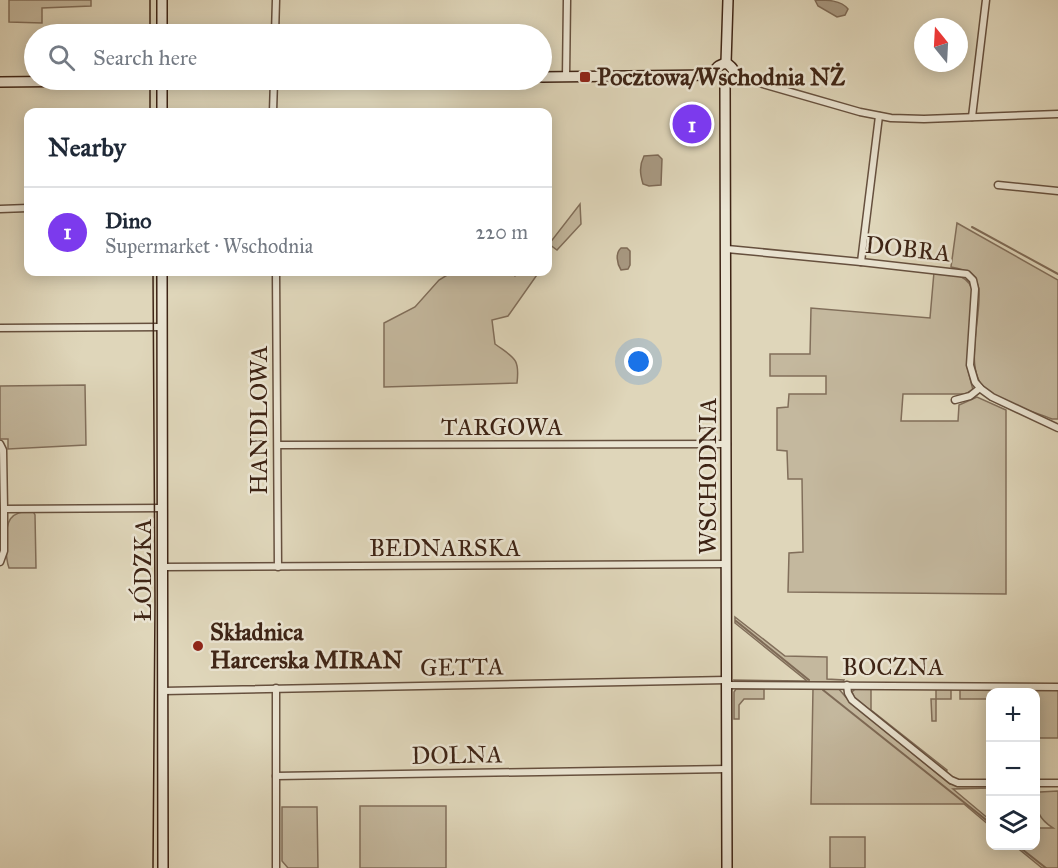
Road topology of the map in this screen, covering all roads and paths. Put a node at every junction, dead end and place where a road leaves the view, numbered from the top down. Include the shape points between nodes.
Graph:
1 (162, 0) edge
2 (276, 0) edge
3 (567, 0) edge
4 (728, 0) edge
5 (986, 0) edge
6 (162, 24) edge
7 (275, 24) edge
8 (726, 63) junction
9 (714, 75) junction
10 (735, 76) junction
11 (552, 77) edge
12 (566, 77) junction
13 (0, 82) edge
14 (24, 82) edge
15 (725, 84) junction
16 (162, 90) edge
17 (274, 90) edge
18 (162, 108) edge
19 (273, 108) edge
20 (1058, 114) edge
21 (879, 116) junction
22 (972, 117) junction
23 (998, 185) dead end
24 (1058, 191) edge
25 (24, 208) edge
26 (0, 209) edge
27 (727, 249) junction
28 (861, 261) junction
29 (162, 276) edge
30 (276, 276) edge
31 (162, 327) junction
32 (0, 328) edge
33 (980, 388) junction
34 (956, 400) dead end
35 (1058, 428) edge
36 (0, 444) edge
37 (727, 444) junction
38 (278, 445) junction
39 (162, 508) junction
40 (3, 509) junction
41 (0, 561) edge
42 (727, 564) junction
43 (162, 567) junction
44 (278, 567) junction
45 (727, 683) junction
46 (847, 685) junction
47 (1058, 687) edge
48 (276, 688) junction
49 (163, 691) junction
50 (727, 769) junction
51 (276, 776) junction
52 (986, 783) edge
53 (1040, 783) edge
54 (1058, 783) edge
55 (163, 868) edge
56 (276, 868) edge
57 (728, 868) edge

1 - 6 street
2 - 7 street
3 - 12 street
4 - 8 street
5 - 22 street
8 - 9 street via 717,67
8 - 10 street
9 - 12 street
9 - 15 street
10 - 15 street
10 - 21 street
11 - 12 street
13 - 14 street
15 - 27 street, WSCHODNIA
16 - 18 street
17 - 19 street
20 - 22 street
21 - 22 street
21 - 28 street
23 - 24 street
25 - 26 street
27 - 28 street, DOBRA
27 - 37 street, WSCHODNIA
28 - 33 street, DOBRA via 962,272 971,277 976,299 970,365
29 - 31 street, ŁÓDZKA
30 - 38 street, HANDLOWA
31 - 32 street
31 - 39 street, ŁÓDZKA
33 - 34 street
33 - 35 street via 992,398
36 - 40 street
37 - 38 street, TARGOWA
37 - 42 street, WSCHODNIA
38 - 44 street, HANDLOWA
39 - 40 street
39 - 43 street, ŁÓDZKA
40 - 41 street
42 - 44 street, BEDNARSKA
42 - 45 street, WSCHODNIA
43 - 44 street, BEDNARSKA
43 - 49 street, ŁÓDZKA
45 - 46 street, BOCZNA
45 - 48 street, GETTA
45 - 50 street, WSCHODNIA
46 - 47 street, BOCZNA
46 - 52 street via 852,700 951,780
48 - 49 street, GETTA
48 - 51 street
49 - 55 street, ŁÓDZKA
50 - 51 street, DOLNA
50 - 57 street, WSCHODNIA
51 - 56 street
53 - 54 street

